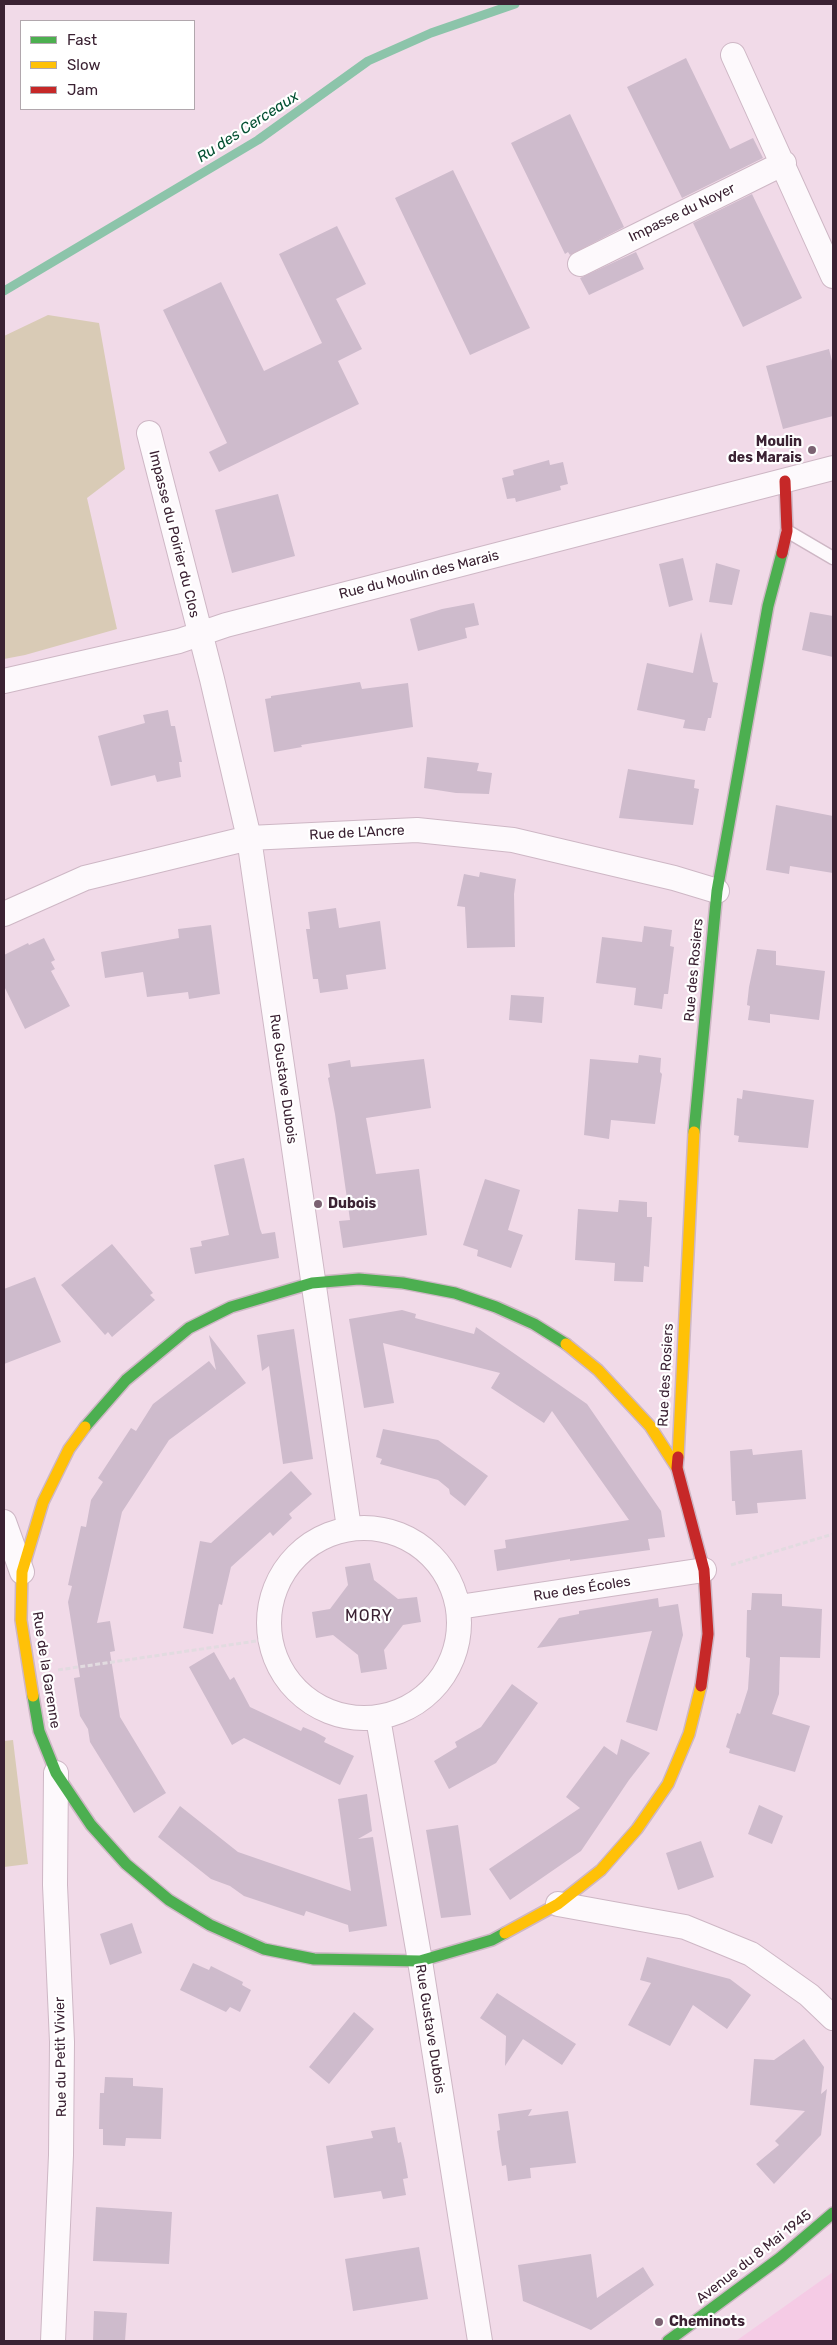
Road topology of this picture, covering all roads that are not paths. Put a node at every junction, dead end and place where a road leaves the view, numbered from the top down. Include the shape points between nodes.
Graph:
1 (733, 55) dead end
2 (784, 162) junction
3 (580, 264) dead end
4 (833, 276) edge
5 (148, 433) dead end
6 (833, 468) edge
7 (785, 481) junction
8 (787, 531) junction
9 (833, 558) edge
10 (200, 634) junction
11 (4, 681) edge
12 (248, 838) junction
13 (716, 891) junction
14 (4, 914) edge
15 (312, 1283) junction
16 (677, 1468) junction
17 (4, 1522) edge
18 (349, 1528) junction
19 (704, 1570) junction
20 (22, 1572) junction
21 (460, 1607) junction
22 (378, 1718) junction
23 (56, 1773) junction
24 (558, 1904) junction
25 (420, 1961) junction
26 (833, 2018) edge
27 (833, 2213) edge
28 (53, 2341) edge
29 (480, 2341) edge
30 (668, 2341) edge

1 - 2 street
2 - 3 street, Impasse du Noyer
2 - 4 street
5 - 10 street, Impasse du Poirier du Clos
6 - 7 street, Rue du Moulin des Marais
7 - 8 street, Rue des Rosiers
7 - 10 street, Rue du Moulin des Marais
8 - 9 lane
8 - 13 street, Rue des Rosiers via 768,606
10 - 11 street, Rue du Moulin des Marais
10 - 12 street, Rue Gustave Dubois
12 - 13 street, Rue de L'Ancre via 418,830 514,840
12 - 14 street, Rue de L'Ancre via 85,878
12 - 15 street, Rue Gustave Dubois
13 - 16 street, Rue des Rosiers via 695,1122
15 - 16 street, Rue de la Garenne via 359,1279 403,1283 455,1293 534,1324 566,1344 605,1376 650,1426
15 - 18 street, Rue Gustave Dubois
15 - 20 street, Rue de la Garenne via 231,1307 189,1328 126,1380 96,1412 69,1449 43,1502
16 - 19 street, Rue de la Garenne
17 - 20 street
18 - 21 street via 379,1528 408,1537 432,1554 450,1579
18 - 22 street via 324,1535 304,1548 287,1567 275,1589 269,1613 270,1638 279,1667 296,1691 320,1708 348,1718
19 - 21 street, Rue des Écoles
19 - 24 street, Rue de la Garenne via 708,1634 703,1680 689,1734 668,1784 637,1829 601,1870
20 - 23 street, Rue de la Garenne via 21,1620 39,1731
21 - 22 street via 459,1638 446,1673 432,1691 407,1709
22 - 25 street, Rue Gustave Dubois
23 - 25 street, Rue de la Garenne via 91,1825 126,1864 169,1900 210,1925 264,1949 314,1959
23 - 28 street, Rue du Petit Vivier via 55,1885 62,2042
24 - 25 street, Rue de la Garenne via 492,1940
24 - 26 street via 685,1927 751,1954 809,1995
25 - 29 street, Rue Gustave Dubois
27 - 30 street, Avenue du 8 Mai 1945 via 780,2258

